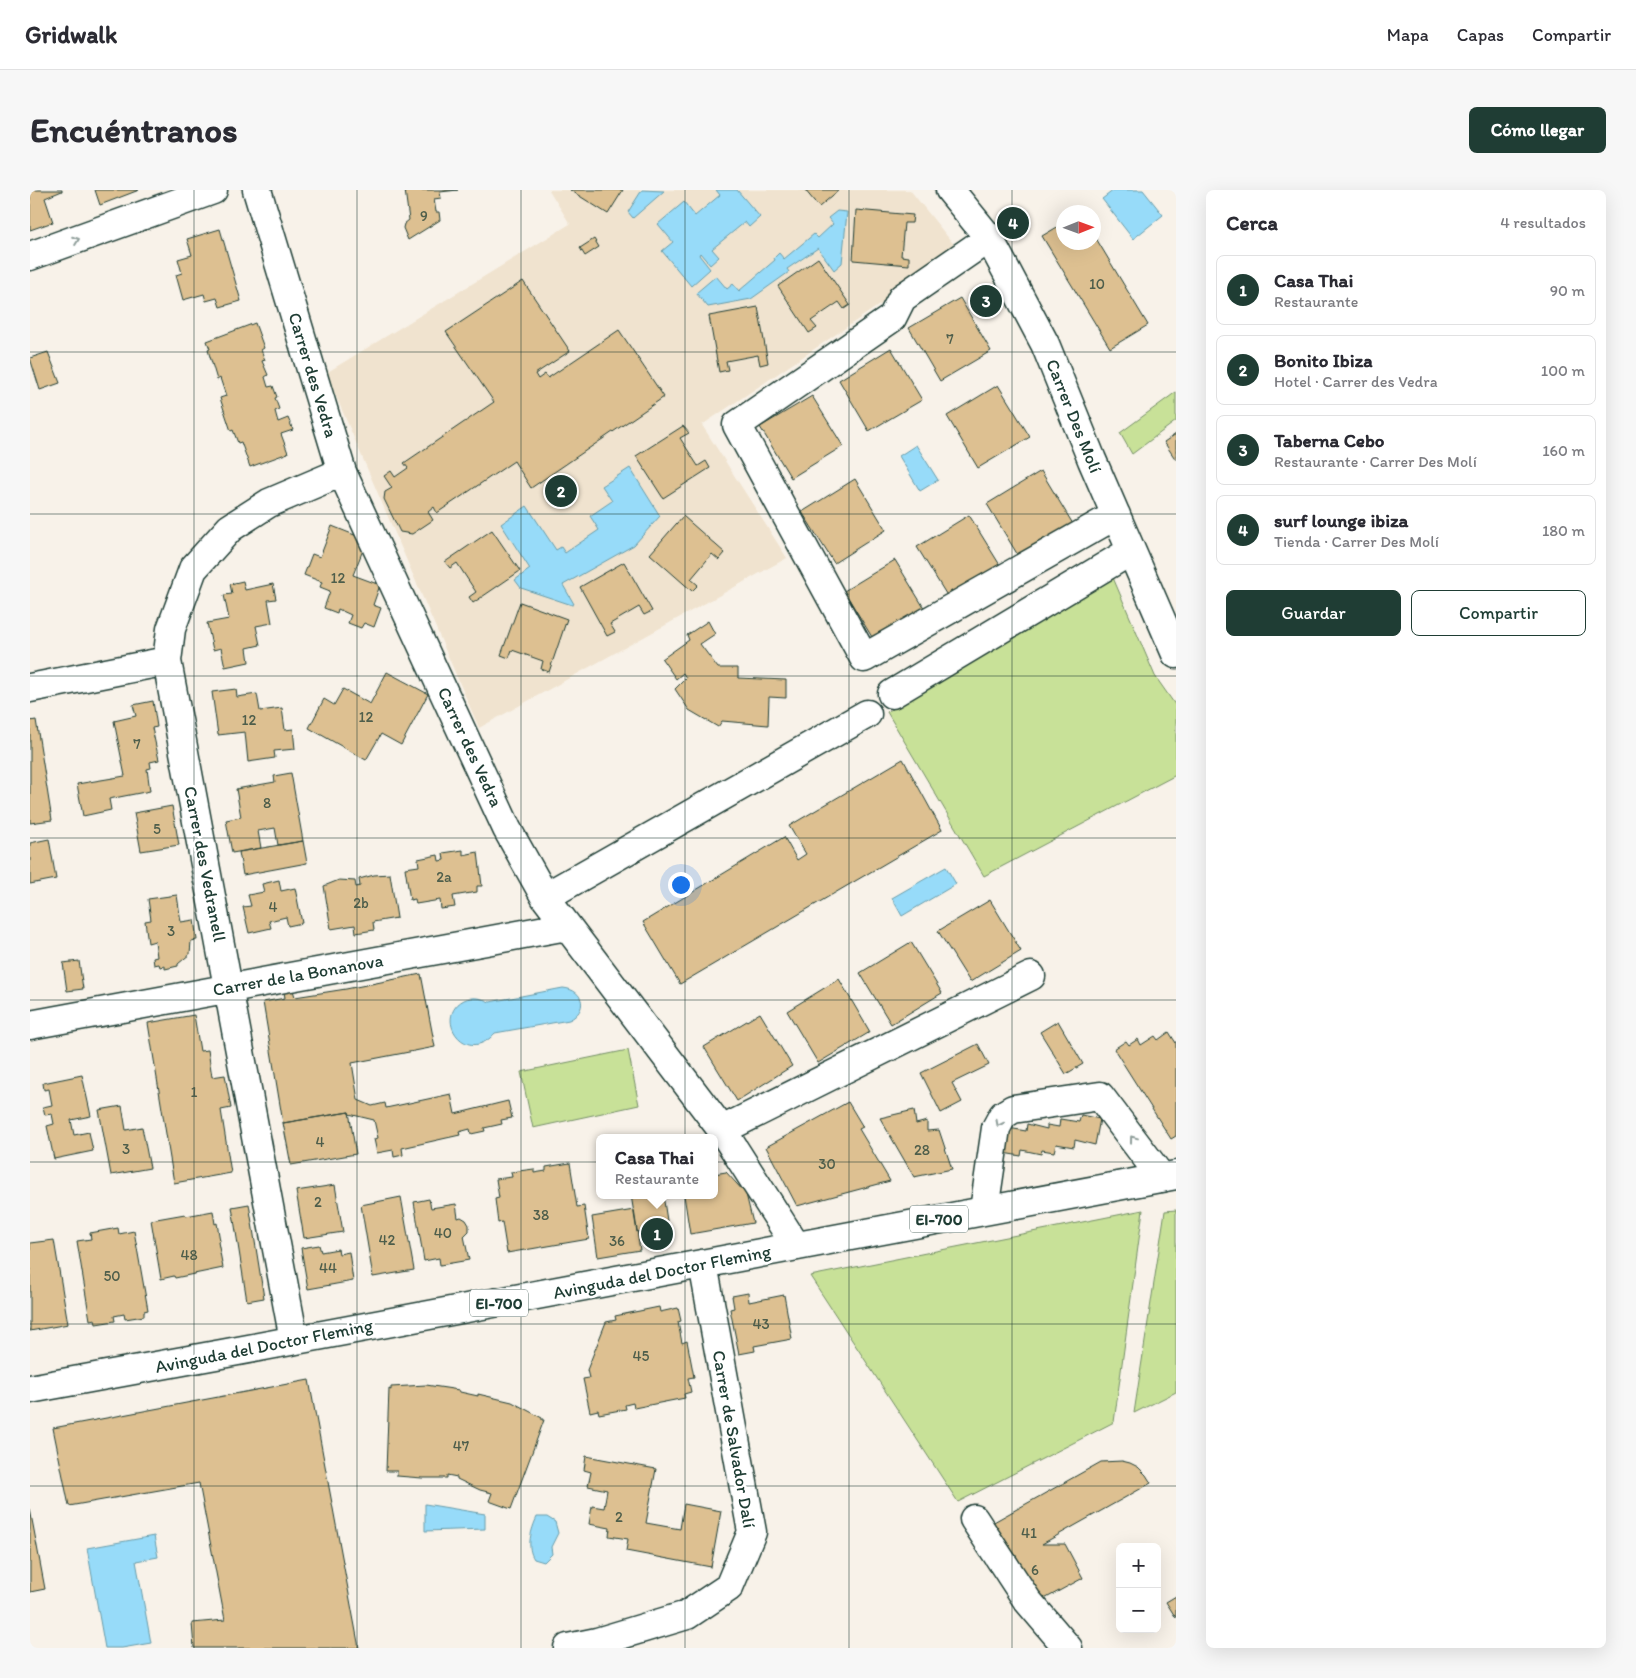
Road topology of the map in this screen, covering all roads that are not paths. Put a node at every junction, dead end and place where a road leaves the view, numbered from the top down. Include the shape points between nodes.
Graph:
1 (213, 190) edge
2 (257, 190) edge
3 (950, 190) edge
4 (989, 238) junction
5 (30, 256) edge
6 (342, 472) junction
7 (1116, 515) junction
8 (1131, 550) junction
9 (1176, 654) edge
10 (167, 661) junction
11 (30, 688) edge
12 (892, 694) dead end
13 (867, 714) dead end
14 (545, 897) junction
15 (567, 926) junction
16 (1031, 976) dead end
17 (229, 988) junction
18 (30, 1025) edge
19 (722, 1130) junction
20 (1169, 1177) edge
21 (984, 1210) junction
22 (796, 1246) junction
23 (703, 1264) junction
24 (294, 1340) junction
25 (30, 1388) edge
26 (974, 1519) dead end
27 (568, 1648) edge
28 (1068, 1648) edge

5 -> 1 street
2 - 6 street, Carrer des Vedra
3 - 4 street, Carrer Des Molí
4 - 7 street, Carrer Des Molí via 1044,344
4 - 7 street via 902,298 892,318 737,425 864,658
6 - 10 street, Carrer des Vedranell via 269,503 230,528 193,569 171,628
6 - 14 street, Carrer des Vedra via 507,829
7 - 8 street, Carrer Des Molí
8 - 9 street, Carrer Des Molí
8 - 12 street
10 - 11 street
10 - 17 street, Carrer des Vedranell
13 - 14 street
14 - 15 street, Carrer des Vedra
15 - 17 street, Carrer de la Bonanova
15 - 19 street, Carrer des Vedra
16 - 19 street
17 - 18 street, Carrer de la Bonanova
17 - 24 street, Carrer des Vedranell
19 - 22 street, Carrer des Vedra
20 - 21 street, Avinguda del Doctor Fleming / EI-700
20 -> 21 street via 1100,1096 1013,1110 1003,1115 996,1128
21 - 22 street, Avinguda del Doctor Fleming / EI-700
22 - 23 street, Avinguda del Doctor Fleming / EI-700
23 - 24 street, Avinguda del Doctor Fleming / EI-700
23 - 27 street, Carrer de Salvador Dalí via 752,1532 729,1587 687,1615
24 - 25 street, Avinguda del Doctor Fleming / EI-700
26 - 28 street via 1027,1600

